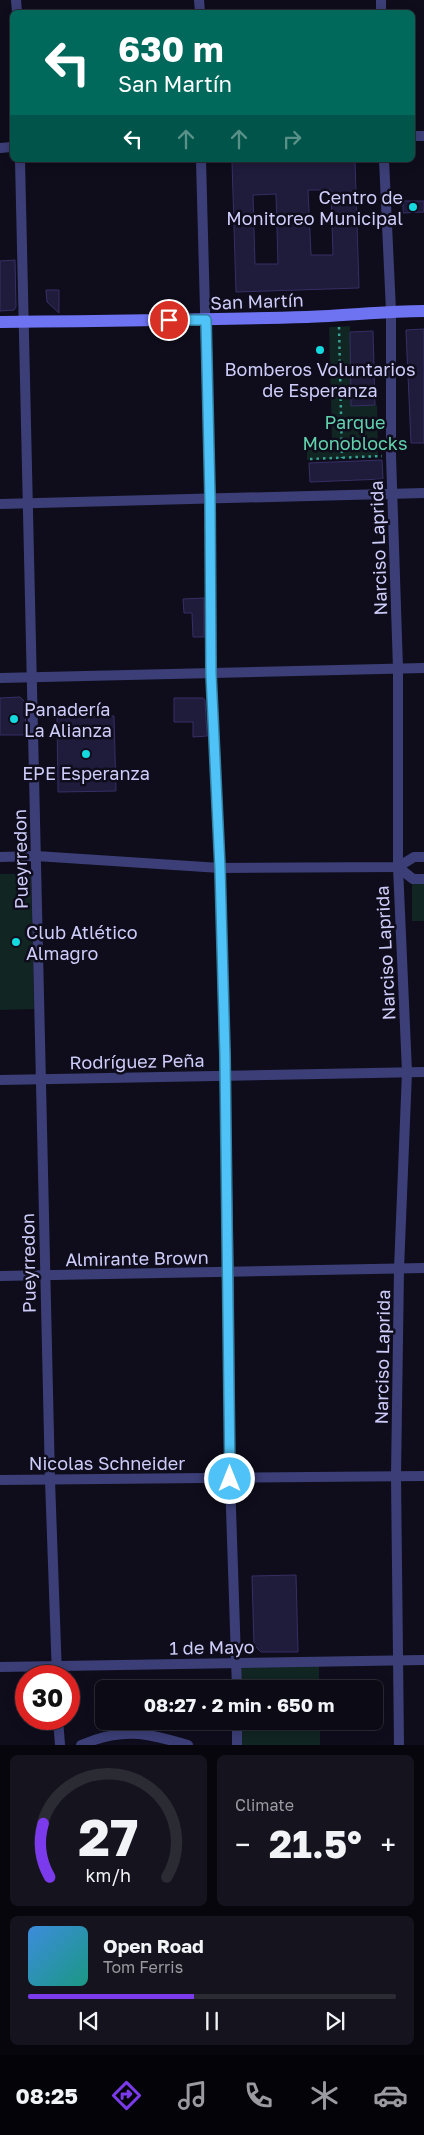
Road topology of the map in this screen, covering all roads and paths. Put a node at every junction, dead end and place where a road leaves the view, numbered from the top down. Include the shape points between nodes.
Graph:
1 (20, 162) edge
2 (201, 162) edge
3 (384, 162) edge
4 (391, 311) junction
5 (424, 311) edge
6 (339, 316) junction
7 (206, 320) junction
8 (0, 322) edge
9 (22, 322) junction
10 (391, 456) junction
11 (342, 458) junction
12 (310, 459) dead end
13 (424, 493) edge
14 (393, 494) junction
15 (210, 498) junction
16 (29, 503) junction
17 (0, 504) edge
18 (398, 668) junction
19 (424, 668) edge
20 (211, 674) junction
21 (31, 677) junction
22 (0, 678) edge
23 (36, 856) junction
24 (0, 857) edge
25 (424, 857) edge
26 (398, 867) junction
27 (220, 868) junction
28 (424, 878) edge
29 (407, 1072) junction
30 (424, 1072) edge
31 (225, 1075) junction
32 (40, 1079) junction
33 (0, 1080) edge
34 (424, 1268) edge
35 (399, 1269) junction
36 (229, 1273) junction
37 (45, 1275) junction
38 (0, 1276) edge
39 (396, 1476) junction
40 (424, 1476) edge
41 (230, 1479) junction
42 (0, 1480) edge
43 (50, 1480) junction
44 (398, 1660) junction
45 (424, 1660) edge
46 (237, 1663) junction
47 (56, 1665) edge
48 (0, 1667) edge
49 (15, 1668) edge
50 (80, 1670) edge
51 (237, 1680) edge
52 (59, 1730) edge
53 (237, 1730) edge
54 (60, 1745) edge
55 (81, 1745) edge
56 (188, 1745) edge
57 (237, 1745) edge
58 (399, 1745) edge

1 - 9 street, Pueyrredon
2 - 7 street
3 - 4 street, Narciso Laprida
4 - 5 main road, San Martín
4 - 6 main road, San Martín
4 - 10 street, Narciso Laprida
6 - 7 main road, San Martín
6 - 11 path
7 - 9 main road, San Martín
7 - 15 street
8 - 9 main road, San Martín
9 - 16 street, Pueyrredon
10 - 11 path
10 - 14 street, Narciso Laprida
11 - 12 path
13 - 14 street
14 - 15 street
14 - 18 street, Narciso Laprida
15 - 16 street
15 - 20 street
16 - 17 street
16 - 21 street, Pueyrredon
18 - 19 street
18 - 20 street
18 - 26 street, Narciso Laprida
20 - 21 street
20 - 27 street
21 - 22 street
21 - 23 street, Pueyrredon
23 - 24 street
23 - 27 street
23 - 32 street, Pueyrredon
25 - 26 street via 414,857
26 - 27 street
26 - 28 street via 413,879
26 - 29 street, Narciso Laprida
27 - 31 street
29 - 30 street, Rodríguez Peña
29 - 31 street, Rodríguez Peña
29 - 35 street, Narciso Laprida
31 - 32 street, Rodríguez Peña
31 - 36 street
32 - 33 street, Rodríguez Peña
32 - 37 street, Pueyrredon
34 - 35 street, Almirante Brown
35 - 36 street, Almirante Brown
35 - 39 street, Narciso Laprida
36 - 37 street, Almirante Brown
36 - 41 street
37 - 38 street, Almirante Brown
37 - 43 street, Pueyrredon
39 - 40 street, Nicolas Schneider
39 - 41 street, Nicolas Schneider
39 - 44 street, Narciso Laprida
41 - 43 street, Nicolas Schneider
41 - 46 street
42 - 43 street, Nicolas Schneider
43 - 47 street, Pueyrredon
44 - 45 street, 1 de Mayo
44 - 46 street, 1 de Mayo
44 - 58 street, Narciso Laprida
46 - 50 street, 1 de Mayo
46 - 51 street
48 - 49 street, 1 de Mayo
52 - 54 street
53 - 57 street
55 - 56 street via 138,1732

